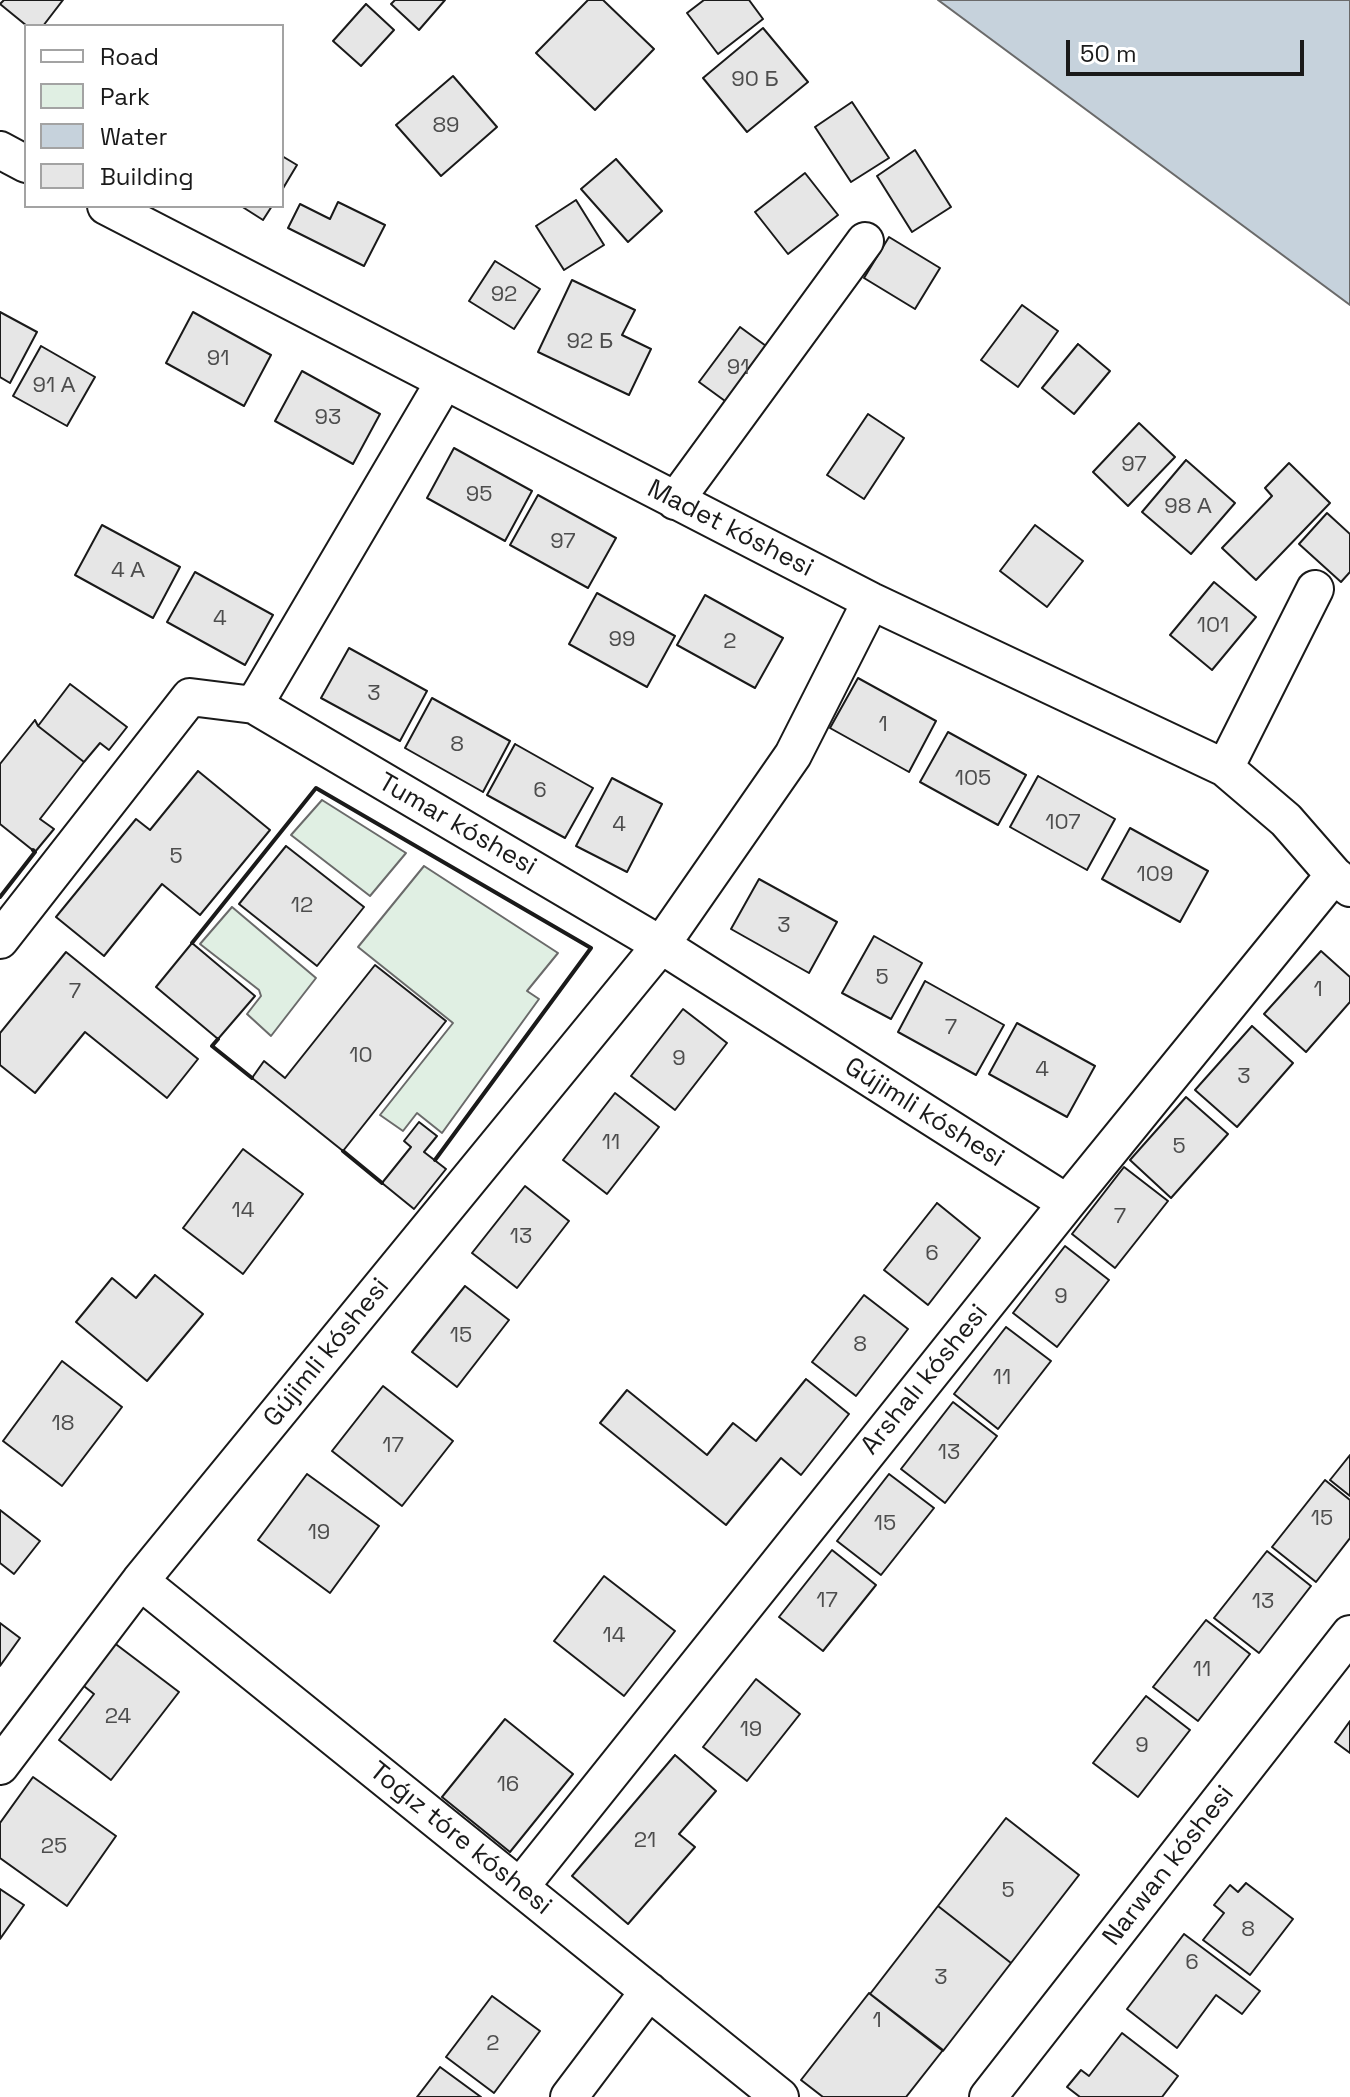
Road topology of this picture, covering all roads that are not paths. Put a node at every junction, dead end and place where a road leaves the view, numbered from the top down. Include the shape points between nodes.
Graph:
1 (0, 150) edge
2 (24, 163) edge
3 (110, 208) edge
4 (865, 241) dead end
5 (444, 382) junction
6 (675, 501) junction
7 (1315, 589) dead end
8 (871, 601) junction
9 (254, 705) junction
10 (1225, 768) junction
11 (1342, 882) edge
12 (0, 940) edge
13 (661, 945) junction
14 (1067, 1203) junction
15 (140, 1581) junction
16 (1350, 1634) edge
17 (0, 1766) edge
18 (520, 1887) junction
19 (649, 1991) junction
20 (569, 2097) edge
21 (780, 2097) edge
22 (988, 2097) edge

1 - 2 street
3 - 5 street, Madet kóshesi
4 - 6 street
5 - 6 street, Madet kóshesi
5 - 9 street
6 - 8 street, Madet kóshesi
7 - 10 street
8 - 10 street, Madet kóshesi
8 - 13 street, Gújimli kóshesi via 793,755
9 - 12 street, Tumar kóshesi via 190,697
9 - 13 street, Tumar kóshesi
10 - 11 street, Madet kóshesi via 1286,820
11 - 14 street, Arshalı kóshesi
13 - 14 street, Gújimli kóshesi
13 - 15 street, Gújimli kóshesi
14 - 18 street, Arshalı kóshesi
15 - 17 street, Gújimli kóshesi
15 - 18 street, Toǵız tóre kóshesi
16 - 22 street, Narwan kóshesi
18 - 19 street, Toǵız tóre kóshesi
19 - 20 street
19 - 21 street, Toǵız tóre kóshesi

